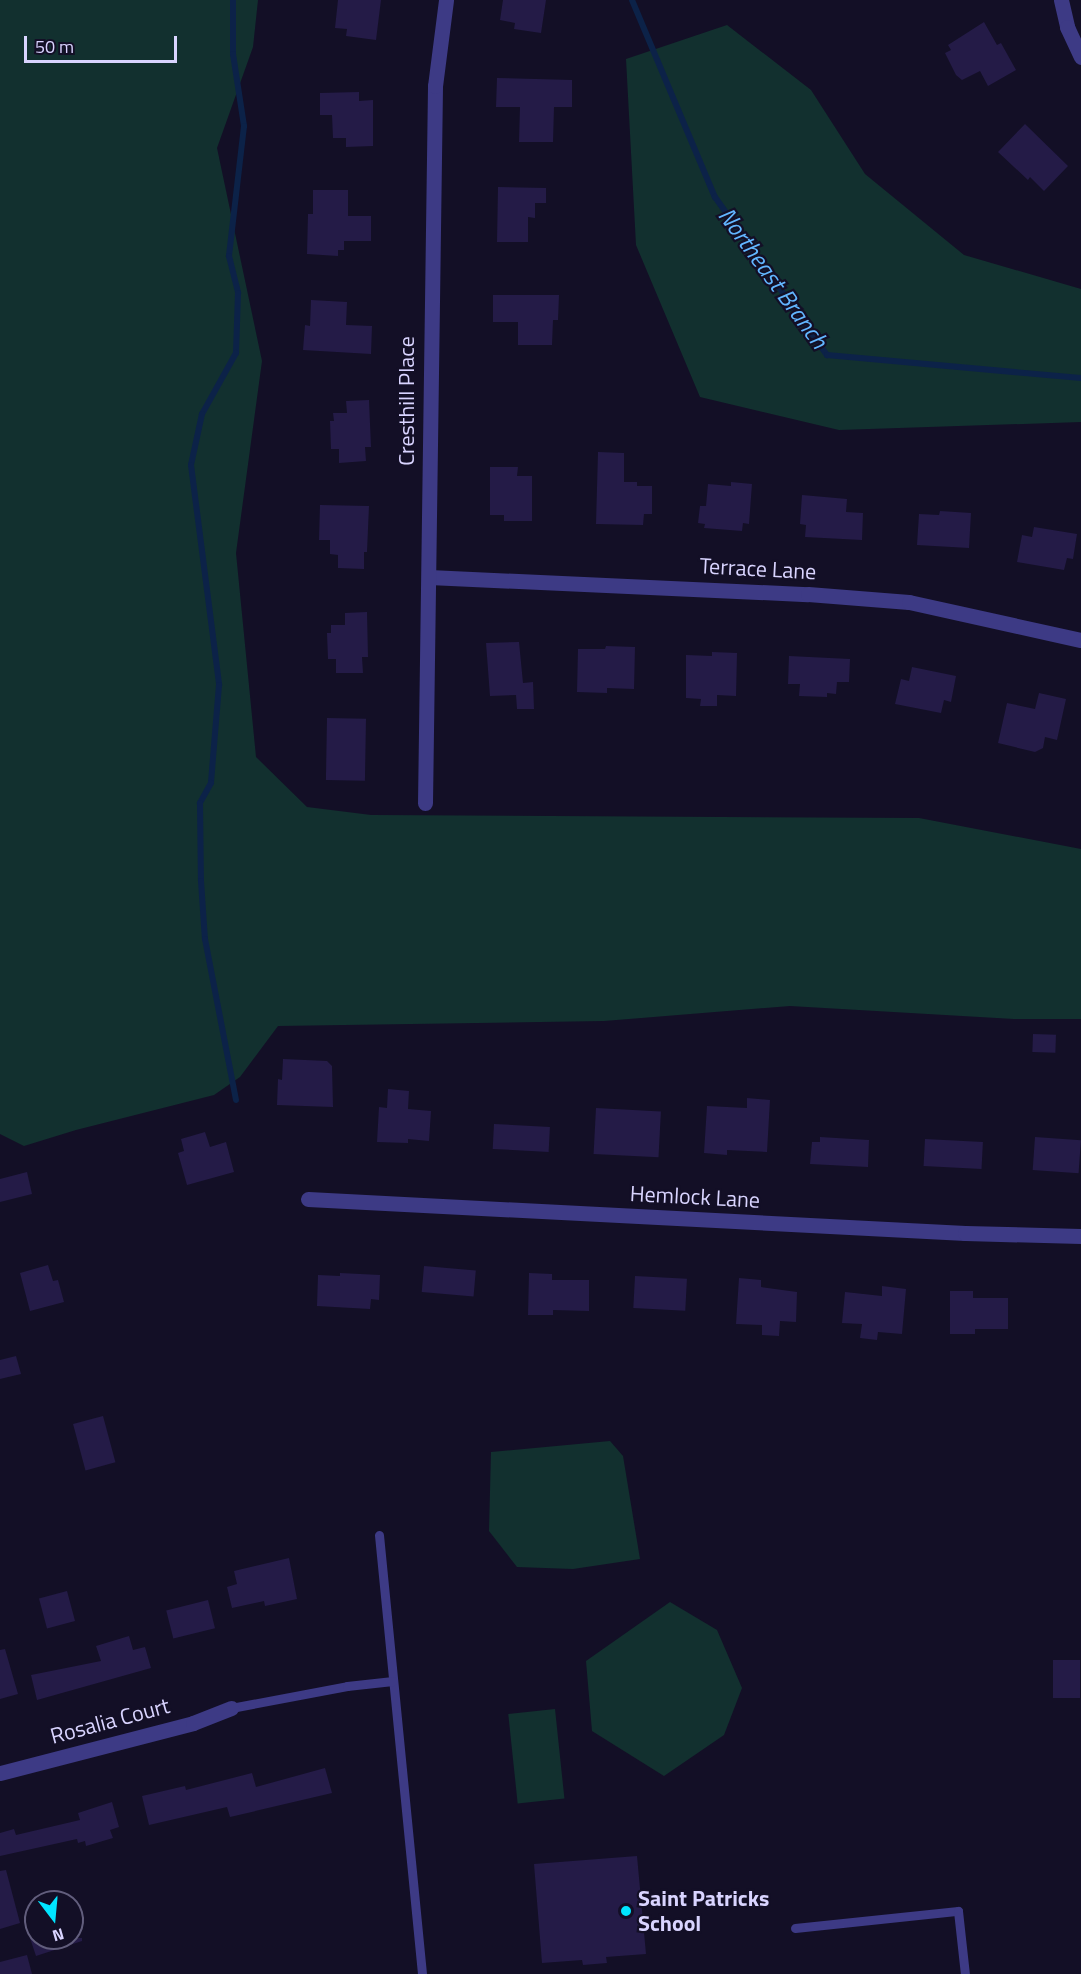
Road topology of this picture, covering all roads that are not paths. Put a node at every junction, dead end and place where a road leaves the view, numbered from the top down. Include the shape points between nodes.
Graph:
1 (446, 0) edge
2 (1061, 0) edge
3 (1081, 57) edge
4 (429, 577) junction
5 (1081, 640) edge
6 (425, 803) dead end
7 (308, 1199) dead end
8 (1081, 1236) edge
9 (379, 1535) dead end
10 (393, 1681) junction
11 (231, 1708) joint
12 (0, 1773) edge
13 (795, 1928) dead end
14 (422, 1974) edge
15 (965, 1974) edge

1 - 4 street, Cresthill Place via 435,86
2 - 3 street via 1067,27
4 - 5 street, Terrace Lane via 909,602
4 - 6 street, Cresthill Place
7 - 8 street, Hemlock Lane
9 - 10 lane
10 - 11 lane
10 - 14 lane
11 - 12 street, Rosalia Court via 193,1723
13 - 15 lane via 958,1911

